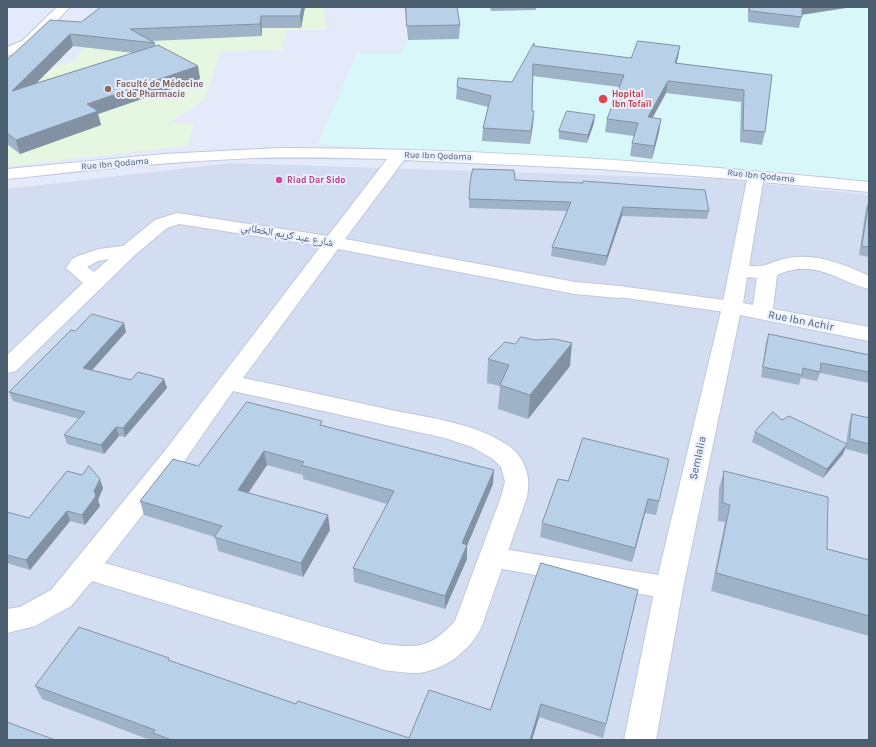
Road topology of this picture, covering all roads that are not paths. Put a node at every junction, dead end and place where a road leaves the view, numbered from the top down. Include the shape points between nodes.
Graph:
1 (60, 8) edge
2 (7, 52) edge
3 (399, 155) junction
4 (7, 174) edge
5 (756, 176) junction
6 (869, 187) edge
7 (333, 242) junction
8 (739, 270) junction
9 (768, 272) junction
10 (869, 283) edge
11 (619, 292) joint
12 (732, 308) junction
13 (762, 313) junction
14 (869, 334) edge
15 (8, 366) dead end
16 (228, 382) junction
17 (492, 556) junction
18 (86, 568) junction
19 (669, 588) junction
20 (7, 621) edge
21 (640, 740) edge

1 - 2 street via 27,44
3 - 4 street, Rue Ibn Qodama via 257,153
3 - 5 street, Rue Ibn Qodama via 549,160
3 - 7 street
5 - 6 street, Rue Ibn Qodama
5 - 8 street, Semlalia
7 - 11 street, شارع عبد كريم الخطابي via 575,288
7 - 15 street, شارع عبد كريم الخطابي via 195,219 177,218 161,224 128,251
7 - 16 street
8 - 9 street
8 - 12 street, Semlalia
9 - 10 street via 787,264 812,263
9 - 13 street
11 - 12 street
12 - 13 street, Rue Ibn Achir
12 - 19 street, Semlalia
13 - 14 street, Rue Ibn Achir
16 - 17 street via 447,430 475,439 497,450 513,465 517,482
16 - 18 street via 176,454
17 - 18 street via 467,628 454,644 433,655 413,660 383,657
17 - 19 street
18 - 20 street via 61,598 25,618
19 - 21 street, Semlalia

